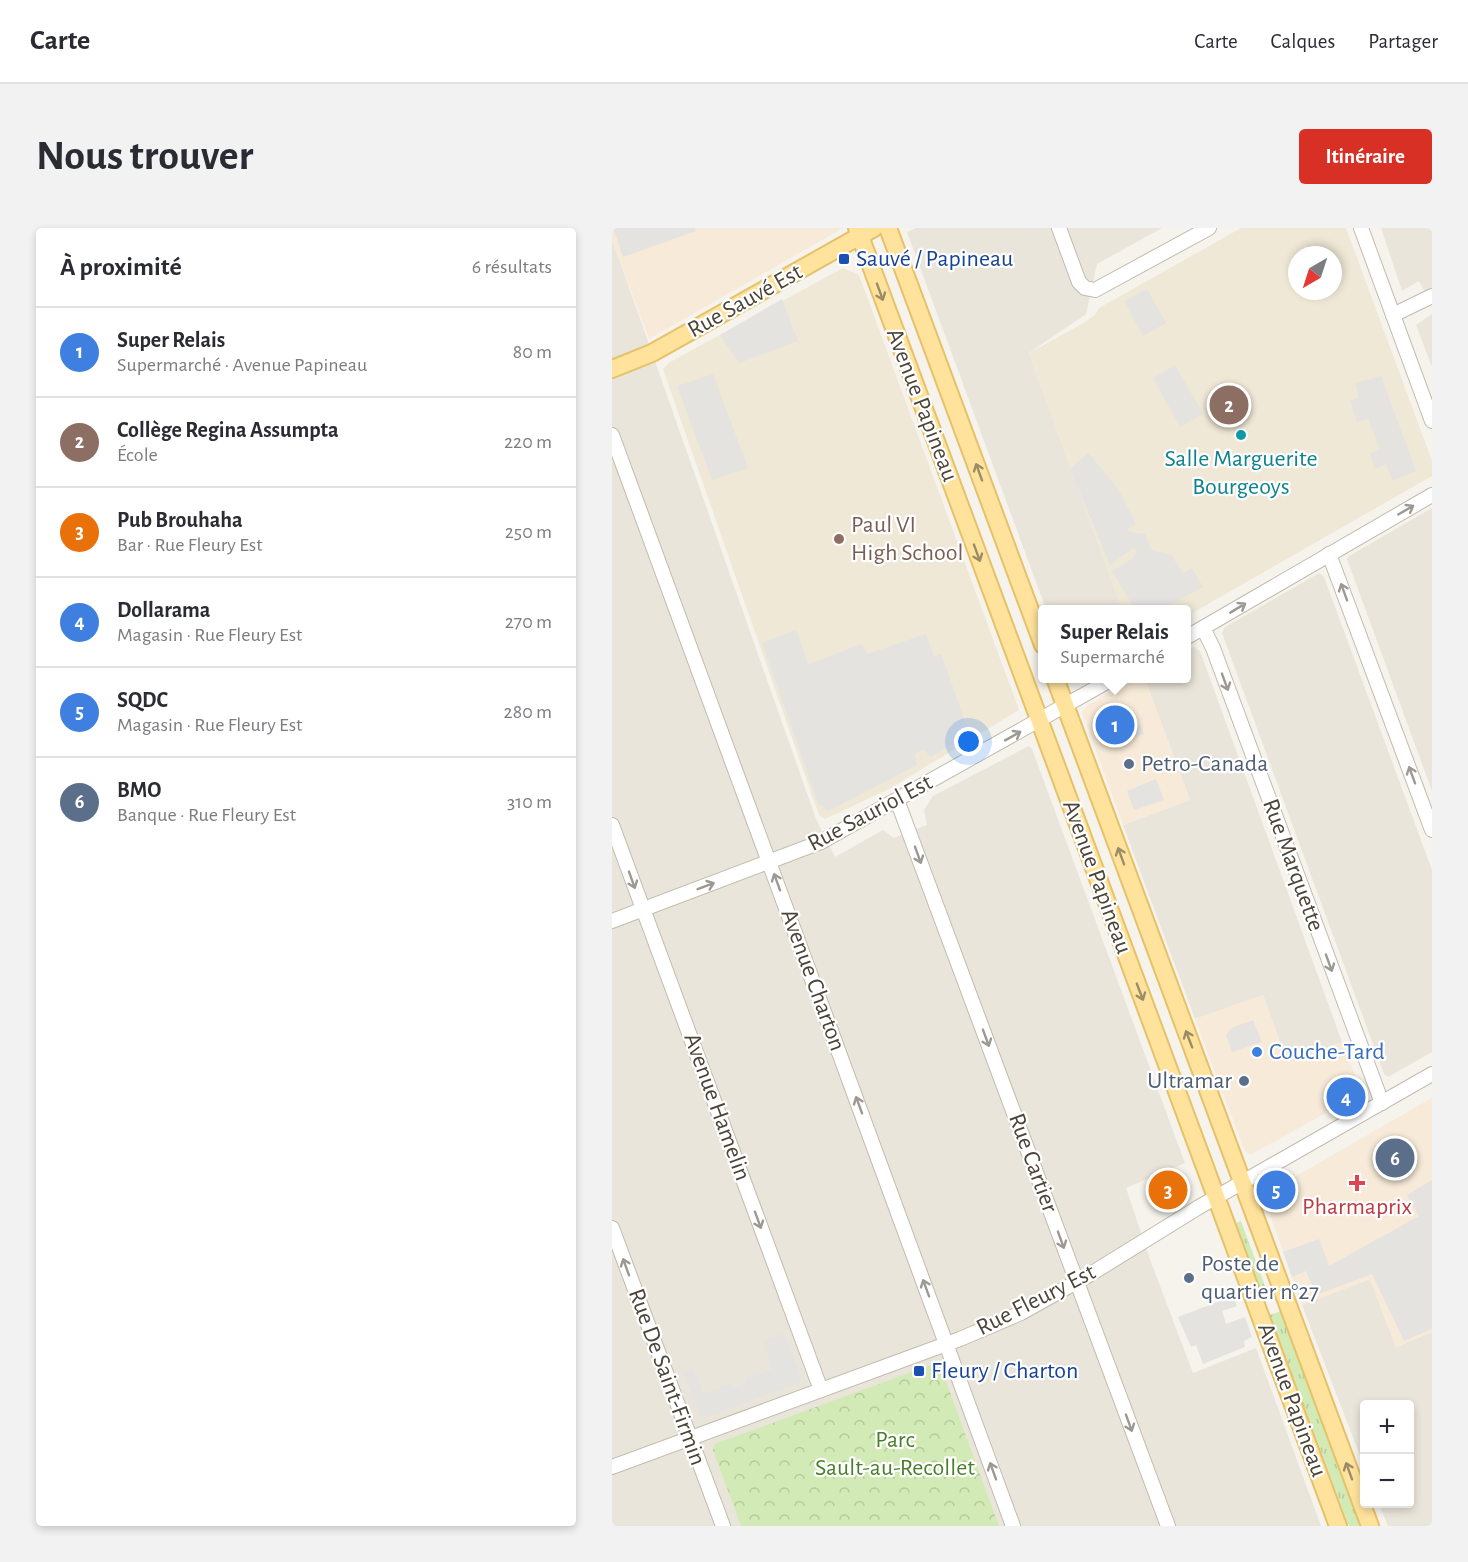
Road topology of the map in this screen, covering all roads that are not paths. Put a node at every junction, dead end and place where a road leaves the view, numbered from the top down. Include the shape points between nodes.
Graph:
1 (888, 228) edge
2 (1059, 228) edge
3 (1209, 228) edge
4 (1361, 228) edge
5 (864, 231) edge
6 (1432, 296) edge
7 (1393, 315) junction
8 (612, 369) edge
9 (1432, 421) edge
10 (612, 435) edge
11 (1432, 495) edge
12 (1329, 554) junction
13 (1203, 628) junction
14 (1038, 632) edge
15 (1191, 635) edge
16 (1057, 683) edge
17 (1105, 683) edge
18 (1066, 706) junction
19 (1040, 720) junction
20 (897, 800) junction
21 (612, 825) edge
22 (1432, 830) edge
23 (770, 861) junction
24 (643, 909) junction
25 (612, 921) edge
26 (1432, 1074) edge
27 (1382, 1103) junction
28 (1242, 1183) junction
29 (1217, 1197) junction
30 (612, 1228) edge
31 (1077, 1282) junction
32 (947, 1343) junction
33 (821, 1390) junction
34 (691, 1439) junction
35 (612, 1467) edge
36 (723, 1526) edge
37 (1013, 1526) edge
38 (1168, 1526) edge
39 (1338, 1526) edge
40 (1370, 1526) edge

14 -> 1 main road, Avenue Papineau
2 - 3 street via 1079,282 1095,291
4 - 7 street
5 - 8 main road, Rue Sauvé Est via 652,353
5 -> 19 main road, Avenue Papineau
6 - 7 street
7 - 9 street
10 - 23 street, Avenue Charton
12 -> 11 street
13 -> 12 street
22 -> 12 street
13 - 15 street
13 -> 27 street, Rue Marquette
16 - 18 main road, Avenue Papineau
17 - 18 street, Rue Sauriol Est
18 - 19 street, Rue Sauriol Est
28 -> 18 main road, Avenue Papineau
20 -> 19 street, Rue Sauriol Est
19 -> 29 main road, Avenue Papineau
20 - 23 street, Rue Sauriol Est via 820,842
20 -> 31 street, Rue Cartier
21 -> 24 street, Avenue Hamelin
24 -> 23 street, Rue Sauriol Est
32 -> 23 street, Avenue Charton
24 - 25 street, Rue Sauriol Est
24 -> 33 street, Avenue Hamelin
26 - 27 street, Rue Fleury Est
27 - 28 street, Rue Fleury Est
28 - 29 street, Rue Fleury Est
40 -> 28 main road, Avenue Papineau
29 - 31 street, Rue Fleury Est
29 - 39 main road, Avenue Papineau
34 -> 30 street, Rue De Saint-Firmin
31 - 32 street, Rue Fleury Est via 1021,1313
31 -> 38 street, Rue Cartier
32 - 33 street, Rue Fleury Est
37 -> 32 street, Avenue Charton
33 - 34 street, Rue Fleury Est
34 - 35 street, Rue Fleury Est
34 - 36 street, Rue De Saint-Firmin

